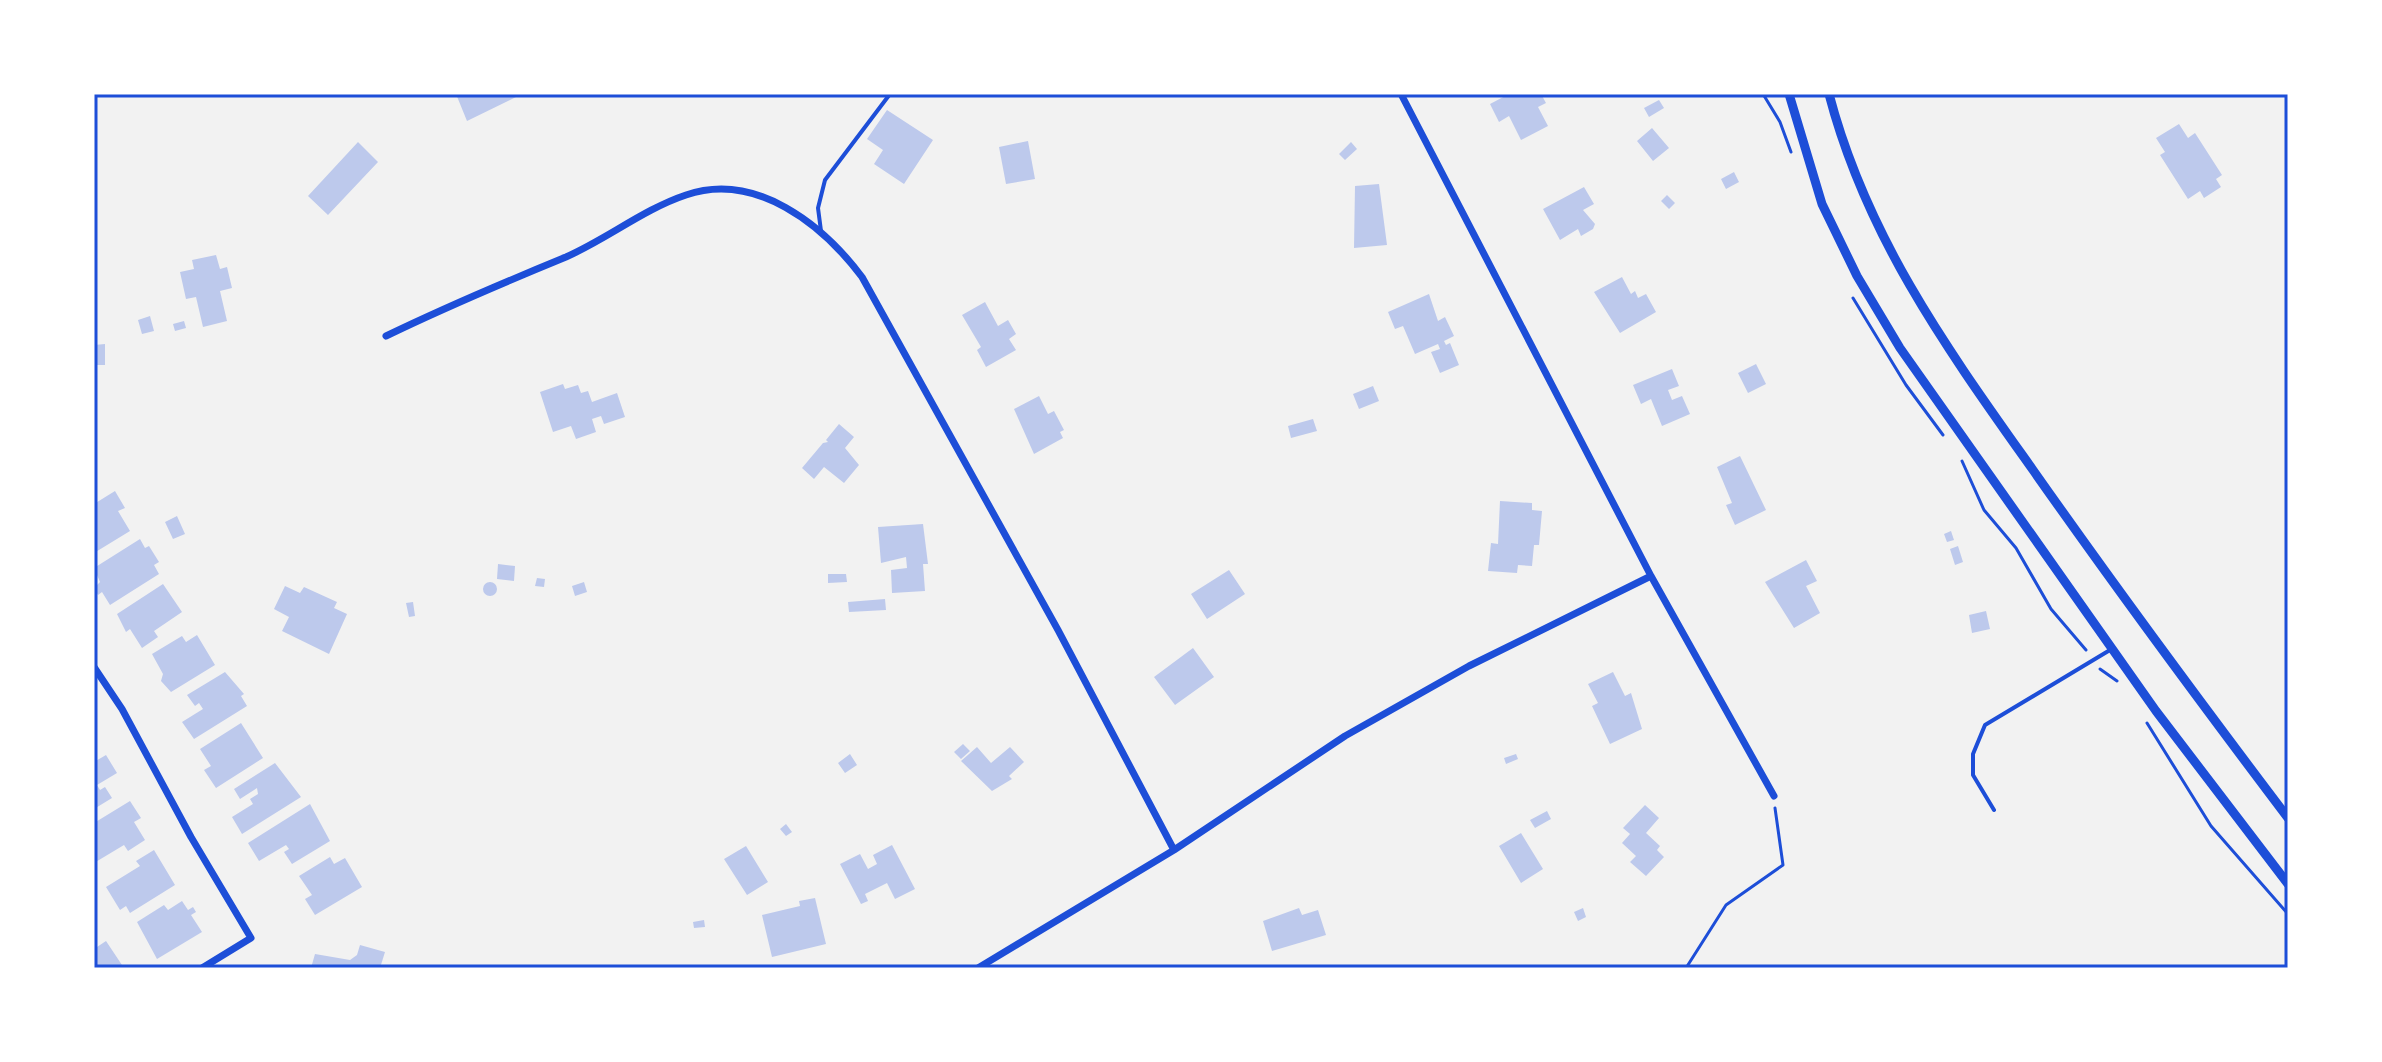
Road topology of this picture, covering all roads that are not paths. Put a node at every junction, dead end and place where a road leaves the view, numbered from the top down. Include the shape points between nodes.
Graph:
1 (890, 94) edge
2 (1401, 94) edge
3 (1789, 94) edge
4 (1829, 94) edge
5 (821, 231) junction
6 (386, 336) dead end
7 (1651, 576) junction
8 (2112, 649) junction
9 (94, 667) edge
10 (1774, 796) road end
11 (1994, 810) dead end
12 (2288, 818) edge
13 (1174, 850) junction
14 (2288, 884) edge
15 (202, 968) edge
16 (978, 968) edge

1 - 5 lane via 825,180 818,208
2 - 7 street
3 - 8 street via 1822,204 1857,276 1900,348
4 - 12 street via 1840,137 1879,234 1914,297 2092,554
5 - 6 street via 787,208 748,192 689,194 567,256 464,297
5 - 13 street via 862,277
7 - 10 street
7 - 13 street via 1469,666 1370,722
8 - 11 lane via 1985,725 1973,754 1973,775
8 - 14 street
9 - 15 street via 251,938
13 - 16 street

